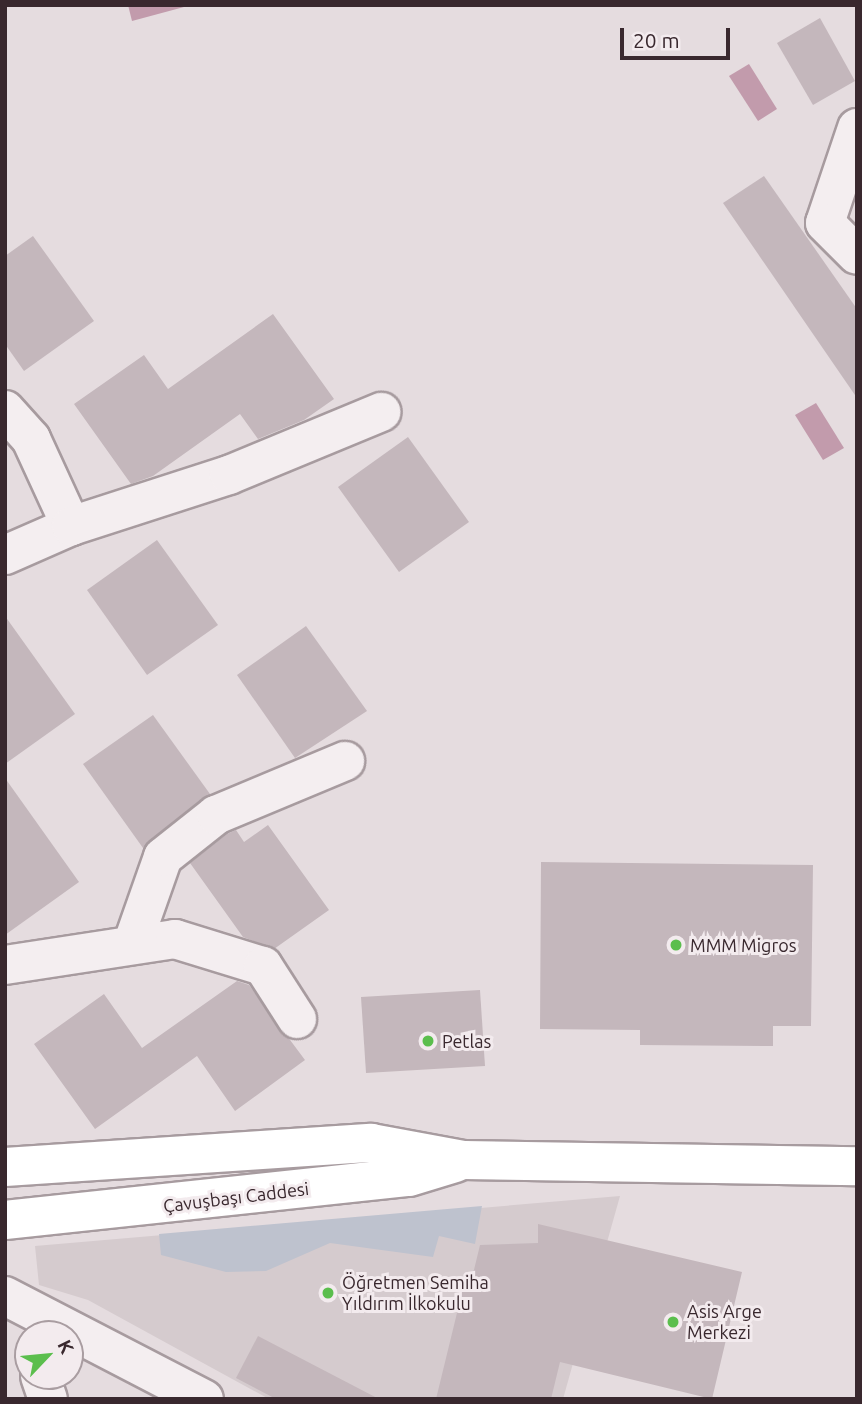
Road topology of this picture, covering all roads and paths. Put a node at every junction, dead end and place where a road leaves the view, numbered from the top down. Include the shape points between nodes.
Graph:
1 (857, 128) edge
2 (857, 255) edge
3 (5, 410) edge
4 (381, 412) dead end
5 (71, 526) junction
6 (5, 555) edge
7 (345, 761) dead end
8 (132, 945) junction
9 (5, 965) edge
10 (297, 1019) dead end
11 (464, 1160) junction
12 (5, 1167) edge
13 (857, 1167) edge
14 (5, 1220) edge
15 (10, 1299) edge
16 (19, 1320) edge
17 (204, 1399) edge

1 - 2 street via 825,223
3 - 5 street via 31,439
4 - 5 street via 229,475
5 - 6 street
7 - 8 street via 216,815 163,857
8 - 9 street
8 - 10 street via 176,939 263,966
11 - 12 main road, Çavuşbaşı Caddesi via 371,1143
11 - 13 main road, Çavuşbaşı Caddesi
11 - 14 main road, Çavuşbaşı Caddesi via 409,1177
15 - 16 street
15 - 17 street

